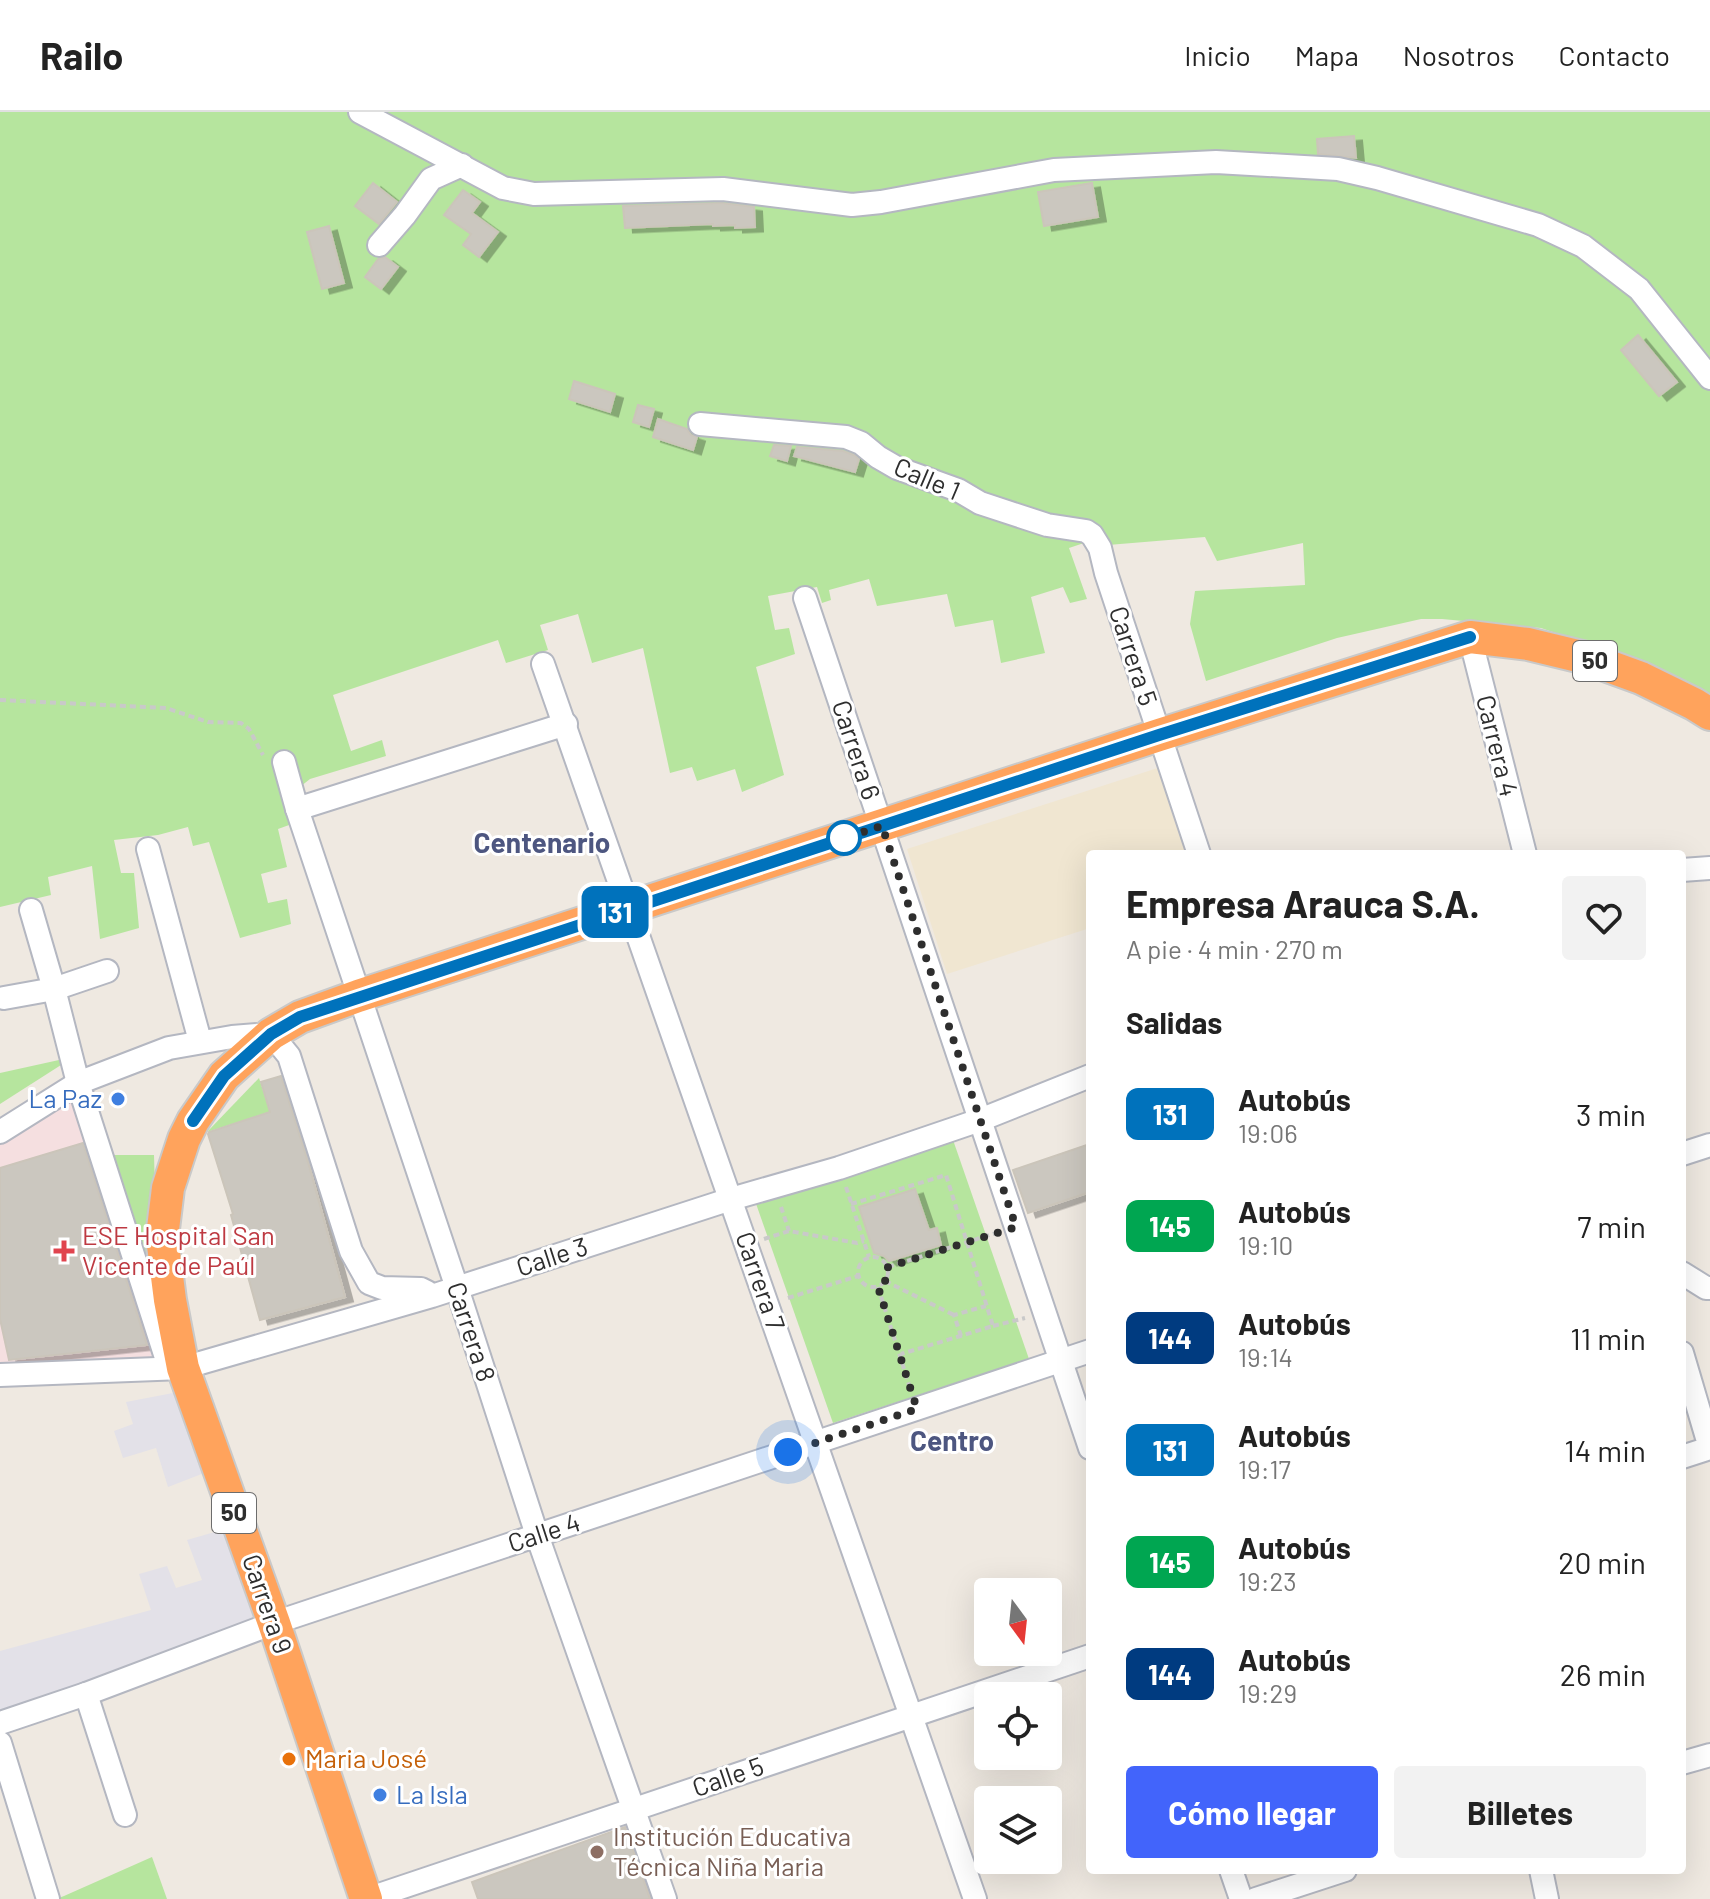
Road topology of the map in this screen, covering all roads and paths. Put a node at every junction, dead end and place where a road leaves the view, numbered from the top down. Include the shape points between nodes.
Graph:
1 (360, 112) edge
2 (462, 165) junction
3 (379, 245) dead end
4 (1710, 378) edge
5 (700, 424) dead end
6 (1100, 548) joint
7 (805, 598) dead end
8 (1470, 637) junction
9 (543, 664) dead end
10 (0, 700) edge
11 (1710, 714) edge
12 (566, 724) junction
13 (1159, 735) junction
14 (284, 762) joint
15 (297, 809) junction
16 (882, 826) junction
17 (148, 849) dead end
18 (1198, 850) edge
19 (1524, 850) edge
20 (1710, 868) edge
21 (1686, 870) edge
22 (630, 908) junction
23 (31, 910) dead end
24 (107, 971) dead end
25 (54, 989) junction
26 (358, 996) junction
27 (4, 998) dead end
28 (271, 1034) junction
29 (200, 1041) junction
30 (1086, 1078) edge
31 (78, 1083) junction
32 (980, 1120) junction
33 (0, 1132) edge
34 (1710, 1145) edge
35 (1686, 1153) edge
36 (839, 1168) junction
37 (731, 1199) junction
38 (851, 1204) junction
39 (1016, 1227) junction
40 (789, 1231) dead end
41 (864, 1241) junction
42 (967, 1243) junction
43 (869, 1257) junction
44 (888, 1267) junction
45 (858, 1276) junction
46 (1686, 1276) edge
47 (885, 1281) junction
48 (878, 1287) junction
49 (457, 1288) junction
50 (1710, 1288) edge
51 (432, 1296) junction
52 (768, 1305) junction
53 (987, 1306) junction
54 (1045, 1313) junction
55 (954, 1315) junction
56 (993, 1326) junction
57 (961, 1336) junction
58 (1086, 1352) edge
59 (901, 1354) junction
60 (1061, 1361) junction
61 (1686, 1367) edge
62 (176, 1368) junction
63 (0, 1375) edge
64 (917, 1409) junction
65 (1086, 1436) edge
66 (816, 1442) junction
67 (1710, 1448) edge
68 (1686, 1456) edge
69 (537, 1535) junction
70 (274, 1623) junction
71 (1086, 1657) edge
72 (86, 1694) junction
73 (911, 1716) junction
74 (0, 1723) edge
75 (0, 1743) edge
76 (1710, 1755) edge
77 (1686, 1762) edge
78 (634, 1809) junction
79 (125, 1815) dead end
80 (1232, 1874) edge
81 (1333, 1874) edge
82 (1542, 1874) edge
83 (48, 1899) edge
84 (367, 1899) edge
85 (665, 1899) edge
86 (975, 1899) edge
87 (1241, 1899) edge
88 (1256, 1899) edge
89 (1547, 1899) edge

1 - 2 street
2 - 3 street via 431,179
2 - 4 street via 503,188 534,194 723,189 852,205 1054,170 1216,162 1338,169 1538,225 1583,246 1639,289
5 - 6 street, Calle 1 via 846,437 897,468 980,503 1047,525 1086,531
6 - 13 street, Carrera 5
7 - 16 street, Carrera 6
8 - 11 highway, 50 via 1586,658 1641,678
8 - 13 highway, 50
8 - 19 street, Carrera 4
9 - 12 street, Carrera 7
10 - 14 path via 166,708 208,722 241,723 264,756
12 - 15 street
12 - 22 street, Carrera 7
13 - 16 highway, 50
13 - 18 street, Carrera 5
14 - 15 street, Carrera 8
15 - 26 street, Carrera 8
16 - 22 highway, 50
16 - 32 street, Carrera 6
17 - 29 street
20 - 21 street
22 - 26 highway, 50
22 - 37 street, Carrera 7
23 - 25 street
24 - 25 street
25 - 27 street
25 - 31 street
26 - 28 highway, 50
26 - 49 street, Carrera 8
28 - 29 street
28 - 51 street via 289,1056 351,1251 369,1283 421,1289
28 - 62 highway, Carrera 9 / 50 via 224,1076 193,1121 168,1188 162,1237
29 - 31 street
30 - 32 street, Calle 3
31 - 33 street
31 - 62 street
32 - 36 street, Calle 3
32 - 39 street, Carrera 6
34 - 35 street
36 - 37 street, Calle 3
36 - 38 path
37 - 49 street, Calle 3
37 - 52 street, Carrera 7
38 - 41 path
38 - 42 path via 946,1175
39 - 42 path
39 - 54 street, Carrera 6
40 - 41 path
41 - 43 path
42 - 44 path
42 - 53 path
43 - 44 path via 880,1258
43 - 45 path
44 - 47 path
45 - 48 path via 866,1286
45 - 52 path
46 - 50 street
47 - 48 path
47 - 55 path
48 - 59 path
49 - 51 street, Calle 3
49 - 69 street, Carrera 8
51 - 62 street, Calle 3
52 - 66 street, Carrera 7
53 - 55 path
53 - 56 path
54 - 56 path
54 - 60 street, Carrera 6
55 - 57 path
56 - 57 path
57 - 59 path
58 - 60 street, Calle 4
59 - 64 path
60 - 64 street, Calle 4
60 - 65 street, Carrera 6
61 - 67 street
62 - 63 street, Calle 3
62 - 70 highway, Carrera 9 / 50
64 - 66 street, Calle 4
66 - 69 street, Calle 4
66 - 73 street, Carrera 7
67 - 68 street
69 - 70 street, Calle 4
69 - 78 street, Carrera 8
70 - 72 street, Calle 4
70 - 84 highway, Carrera 9 / 50
71 - 73 street, Calle 5
72 - 74 street, Calle 4
72 - 79 street
73 - 78 street, Calle 5
73 - 86 street, Carrera 7
75 - 83 street
76 - 77 street
78 - 84 street, Calle 5
78 - 85 street, Carrera 8
80 - 87 street
81 - 88 street
82 - 89 street

